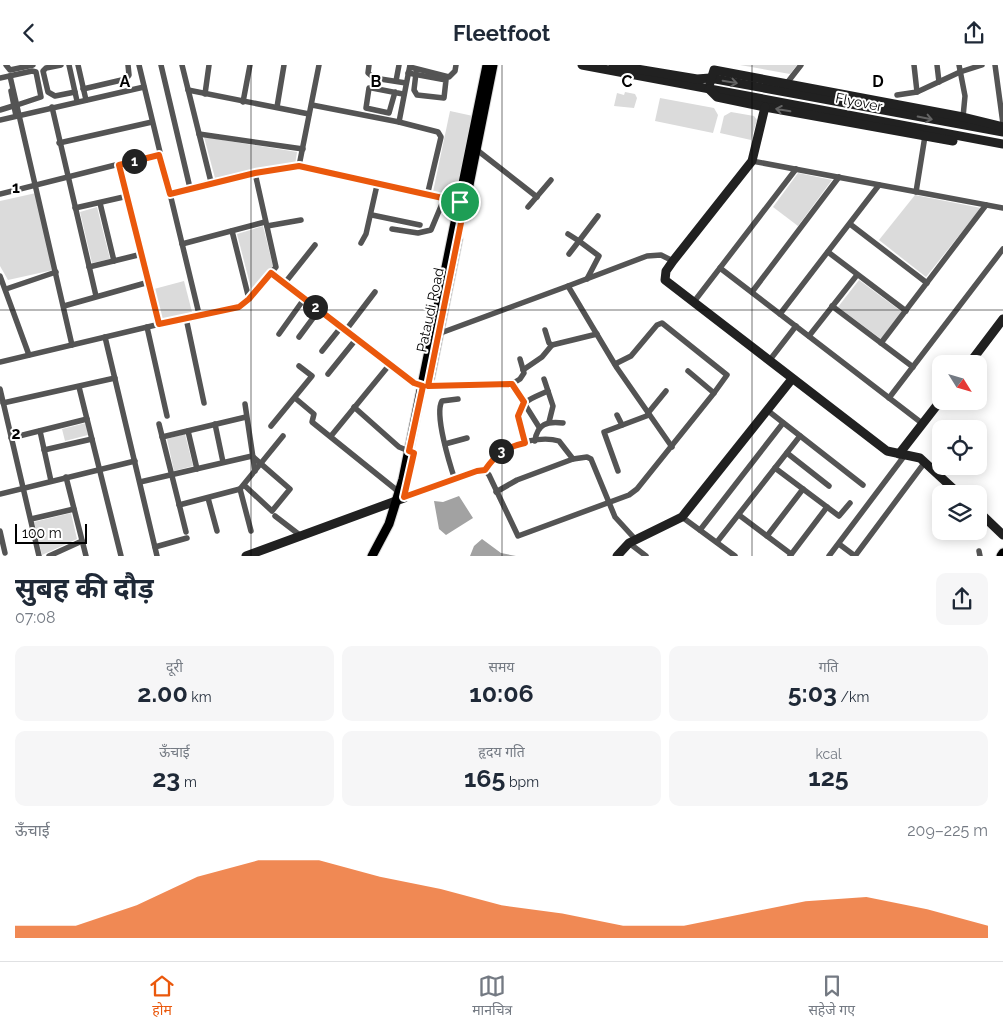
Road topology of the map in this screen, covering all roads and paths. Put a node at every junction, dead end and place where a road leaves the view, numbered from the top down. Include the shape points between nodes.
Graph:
1 (6, 65) edge
2 (33, 65) edge
3 (61, 65) edge
4 (69, 65) edge
5 (78, 65) edge
6 (128, 65) edge
7 (139, 65) edge
8 (161, 65) edge
9 (182, 65) edge
10 (209, 65) edge
11 (250, 65) edge
12 (284, 65) edge
13 (319, 65) edge
14 (369, 65) edge
15 (399, 65) edge
16 (456, 65) edge
17 (480, 65) edge
18 (487, 65) edge
19 (493, 65) edge
20 (582, 65) edge
21 (613, 65) edge
22 (801, 65) edge
23 (914, 65) edge
24 (937, 65) edge
25 (981, 65) edge
26 (994, 65) edge
27 (960, 68) edge
28 (409, 69) edge
29 (418, 69) edge
30 (9, 76) junction
31 (484, 77) junction
32 (0, 78) edge
33 (710, 78) junction
34 (396, 81) junction
35 (939, 82) junction
36 (406, 83) junction
37 (786, 83) junction
38 (144, 87) junction
39 (83, 89) junction
40 (709, 89) junction
41 (188, 90) junction
42 (917, 91) junction
43 (75, 92) junction
44 (395, 92) junction
45 (204, 94) junction
46 (403, 94) junction
47 (897, 95) dead end
48 (86, 100) junction
49 (77, 101) junction
50 (243, 102) junction
51 (15, 105) junction
52 (312, 105) junction
53 (52, 107) junction
54 (277, 107) junction
55 (765, 107) junction
56 (0, 110) edge
57 (310, 114) junction
58 (18, 116) junction
59 (963, 117) junction
60 (0, 121) edge
61 (152, 122) junction
62 (399, 122) junction
63 (1003, 126) edge
64 (1003, 132) edge
65 (199, 134) junction
66 (925, 136) junction
67 (59, 143) junction
68 (1003, 144) edge
69 (303, 149) junction
70 (1003, 149) edge
71 (478, 150) junction
72 (159, 155) junction
73 (752, 161) junction
74 (119, 165) junction
75 (299, 166) junction
76 (796, 169) junction
77 (255, 173) junction
78 (839, 177) junction
79 (68, 178) junction
80 (551, 180) dead end
81 (211, 182) junction
82 (377, 185) junction
83 (879, 185) junction
84 (36, 186) junction
85 (190, 188) junction
86 (916, 192) junction
87 (0, 194) edge
88 (170, 194) junction
89 (128, 196) junction
90 (427, 196) junction
91 (536, 197) junction
92 (444, 199) junction
93 (100, 203) junction
94 (462, 203) junction
95 (986, 205) junction
96 (528, 207) dead end
97 (75, 208) junction
98 (1003, 208) edge
99 (372, 215) junction
100 (598, 216) dead end
101 (301, 220) dead end
102 (850, 223) junction
103 (266, 224) junction
104 (420, 225) dead end
105 (392, 229) dead end
106 (232, 231) junction
107 (568, 235) dead end
108 (579, 241) junction
109 (361, 243) dead end
110 (182, 244) junction
111 (315, 245) dead end
112 (1003, 249) edge
113 (828, 252) junction
114 (142, 254) junction
115 (569, 254) dead end
116 (114, 261) junction
117 (673, 261) junction
118 (89, 267) junction
119 (720, 268) junction
120 (56, 272) junction
121 (271, 273) junction
122 (857, 275) junction
123 (0, 276) edge
124 (587, 279) junction
125 (149, 282) junction
126 (927, 283) junction
127 (284, 284) junction
128 (568, 286) junction
129 (6, 289) junction
130 (375, 292) dead end
131 (752, 293) junction
132 (96, 296) junction
133 (249, 299) junction
134 (304, 299) junction
135 (693, 303) junction
136 (64, 306) junction
137 (832, 306) junction
138 (320, 310) junction
139 (906, 311) junction
140 (199, 314) junction
141 (780, 314) junction
142 (186, 317) junction
143 (1003, 319) edge
144 (159, 324) junction
145 (796, 326) junction
146 (146, 327) junction
147 (344, 328) junction
148 (545, 330) dead end
149 (279, 333) dead end
150 (436, 334) junction
151 (597, 334) junction
152 (808, 336) junction
153 (105, 337) junction
154 (299, 337) dead end
155 (357, 338) junction
156 (881, 343) junction
157 (72, 345) junction
158 (552, 345) junction
159 (322, 351) dead end
160 (29, 355) junction
161 (976, 355) edge
162 (520, 359) dead end
163 (769, 361) junction
164 (0, 362) edge
165 (390, 364) junction
166 (615, 364) junction
167 (299, 366) dead end
168 (913, 367) junction
169 (523, 370) junction
170 (688, 371) dead end
171 (328, 374) dead end
172 (115, 378) junction
173 (544, 379) dead end
174 (792, 379) junction
175 (512, 384) junction
176 (425, 386) junction
177 (79, 387) junction
178 (0, 389) edge
179 (548, 391) junction
180 (666, 391) dead end
181 (714, 393) junction
182 (889, 397) junction
183 (295, 398) junction
184 (458, 399) dead end
185 (524, 402) junction
186 (204, 403) dead end
187 (1, 404) edge
188 (245, 404) dead end
189 (354, 407) junction
190 (767, 410) junction
191 (934, 410) edge
192 (649, 414) junction
193 (617, 415) dead end
194 (167, 416) dead end
195 (246, 417) junction
196 (87, 419) junction
197 (549, 422) junction
198 (563, 423) dead end
199 (783, 423) junction
200 (158, 424) dead end
201 (215, 424) junction
202 (923, 424) junction
203 (622, 425) junction
204 (271, 426) dead end
205 (540, 427) junction
206 (40, 431) junction
207 (188, 431) junction
208 (283, 436) dead end
209 (330, 436) junction
210 (12, 437) junction
211 (162, 437) junction
212 (800, 437) junction
213 (467, 438) dead end
214 (92, 439) junction
215 (535, 441) junction
216 (525, 443) junction
217 (445, 444) junction
218 (672, 447) junction
219 (44, 450) junction
220 (411, 452) junction
221 (788, 453) junction
222 (902, 454) junction
223 (252, 456) junction
224 (573, 459) junction
225 (135, 461) junction
226 (925, 462) junction
227 (223, 463) junction
228 (262, 464) junction
229 (775, 468) junction
230 (99, 469) junction
231 (197, 469) junction
232 (485, 470) junction
233 (255, 471) junction
234 (618, 471) dead end
235 (172, 475) junction
236 (66, 477) junction
237 (51, 481) junction
238 (455, 481) junction
239 (140, 482) junction
240 (863, 485) dead end
241 (949, 485) edge
242 (829, 486) dead end
243 (242, 487) junction
244 (23, 488) junction
245 (803, 489) junction
246 (496, 492) junction
247 (0, 494) edge
248 (400, 496) junction
249 (208, 498) junction
250 (608, 502) junction
251 (850, 503) dead end
252 (179, 505) junction
253 (827, 507) junction
254 (74, 509) junction
255 (739, 515) junction
256 (275, 516) dead end
257 (682, 517) junction
258 (31, 519) junction
259 (987, 520) edge
260 (700, 530) junction
261 (0, 531) edge
262 (217, 531) dead end
263 (251, 531) dead end
264 (1003, 535) edge
265 (300, 536) junction
266 (767, 536) junction
267 (82, 541) junction
268 (633, 541) junction
269 (717, 543) junction
270 (838, 544) junction
271 (155, 547) junction
272 (5, 553) dead end
273 (1003, 553) edge
274 (790, 555) edge
275 (39, 556) edge
276 (49, 556) edge
277 (86, 556) edge
278 (121, 556) edge
279 (157, 556) edge
280 (246, 556) edge
281 (372, 556) edge
282 (378, 556) edge
283 (617, 556) edge
284 (646, 556) edge
285 (734, 556) edge
286 (829, 556) edge
287 (855, 556) edge
288 (1000, 556) edge

1 - 2 street via 10,70
3 - 43 street via 43,71 48,93 55,96
4 - 43 street
5 - 39 street
6 - 39 street via 130,75 126,79
7 - 38 street
8 - 85 street
9 - 41 street
10 - 45 street
11 - 50 street
12 - 54 street
13 - 52 street
14 - 34 street via 371,77
15 - 34 street
16 - 29 street via 449,77
17 - 31 main road
18 - 31 main road
19 - 71 main road
20 - 40 street, Flyover
21 - 33 street via 697,79
22 - 37 street
23 - 42 street
24 - 35 street
25 - 27 street
26 - 63 street
27 - 35 street
27 - 59 street via 965,96
28 - 29 street
28 - 36 street
29 - 29 street via 446,80 444,98 417,95 414,90
30 - 32 street
30 - 51 street
30 - 51 street via 34,71 42,95 40,99
31 - 94 main road
33 - 37 street via 714,70
33 - 40 street
33 -> 64 street
34 - 36 street
35 - 42 street
36 - 46 street
37 - 59 street
38 - 48 street
38 - 61 street
39 - 48 street
40 - 55 street via 717,97
40 - 68 street, Flyover
41 - 45 street
41 - 65 street
42 - 47 street
43 - 49 street
44 - 44 street via 369,88 366,108 390,113
44 - 46 street
45 - 50 street
46 - 62 street
48 - 49 street
49 - 53 street
50 - 54 street
51 - 56 street
51 - 58 street
52 - 57 street
52 - 62 street
53 - 58 street
53 - 67 street
54 - 57 street
66 -> 55 street
55 - 73 street
57 - 69 street
58 - 60 street
58 - 84 street
59 - 63 street
61 - 67 street
61 - 72 street
62 - 90 street via 433,129 441,137
65 - 69 street
65 - 81 street
66 - 70 street
66 - 86 street
67 - 79 street
69 - 75 street
71 - 91 street
71 - 94 main road
72 - 74 street
72 - 88 street
73 - 76 street
73 - 117 street
74 - 79 street
74 - 89 street
75 - 77 street
75 - 82 street
76 - 78 street
76 - 119 street
77 - 81 street
77 - 103 street
78 - 83 street
78 - 131 street
79 - 84 street
79 - 97 street
80 - 91 street
81 - 85 street
82 - 90 street
82 - 99 street
83 - 86 street
83 - 102 street
84 - 87 street
84 - 120 street
85 - 88 street
86 - 95 street
88 - 110 street
89 - 93 street
89 - 114 street
90 - 92 street
91 - 96 street
92 - 94 street
92 - 105 street via 431,229 418,233
93 - 97 street
93 - 116 street
94 - 150 main road
95 - 98 street
95 - 126 street
97 - 118 street
99 - 104 street
99 - 109 street
100 - 108 street
101 - 103 street
102 - 113 street
102 - 126 street
103 - 106 street
103 - 121 street via 276,267
106 - 110 street
106 - 133 street
107 - 108 street
108 - 115 street
108 - 124 street via 599,256
110 - 140 street
111 - 127 street
112 - 168 street
113 - 122 street
113 - 141 street
114 - 116 street
114 - 125 street
116 - 118 street
117 - 124 street via 655,255
117 - 135 street via 666,271 665,280
118 - 132 street
119 - 131 street
119 - 135 street
120 - 129 street
120 - 136 street
121 - 127 street
121 - 133 street
122 - 137 street
122 - 139 street
123 - 129 street
124 - 128 street
125 - 132 street
125 - 144 street
126 - 139 street
127 - 134 street
128 - 150 street
128 - 151 street
129 - 160 street
130 - 147 street
131 - 141 street
132 - 136 street
133 - 140 street via 239,307
134 - 138 street
134 - 149 street
135 - 163 street
136 - 157 street
137 - 152 street
137 - 156 street
138 - 147 street
138 - 154 street
139 - 156 street
140 - 142 street
141 - 145 street
142 - 144 street
142 - 186 street
143 - 161 street
144 - 146 street
145 - 152 street
145 - 163 street
146 - 153 street
146 - 194 street
147 - 155 street
147 - 159 street
148 - 158 street
150 - 176 main road
151 - 158 street
151 - 166 street
152 - 182 street
153 - 157 street
153 - 172 street
155 - 165 street
155 - 171 street
156 - 168 street
157 - 160 street
158 - 169 street via 542,357
160 - 164 street
162 - 169 street
163 - 174 street
165 - 176 street via 414,383
165 - 189 street
166 - 181 street via 631,356 662,323 727,373
166 - 192 street
167 - 183 street via 312,376
168 - 182 street
169 - 175 street via 520,379
170 - 181 street
172 - 177 street
172 - 225 street
173 - 179 street
174 - 190 street
174 - 222 street via 888,451
175 - 176 street
175 - 185 street
176 - 220 main road
177 - 187 street
177 - 196 street
178 - 187 street
179 - 185 street
179 - 197 street via 553,408
180 - 192 street
181 - 218 street
182 - 202 street
183 - 204 street
183 - 209 street via 314,414 312,422
184 - 217 street via 440,403
185 - 205 street
185 - 216 street via 518,416
187 - 210 street
188 - 195 street
189 - 209 street
189 - 220 street via 381,433
190 - 199 street
190 - 257 street
191 - 202 street
192 - 203 street
192 - 218 street
193 - 203 street
195 - 201 street
195 - 223 street
196 - 206 street
196 - 214 street
197 - 198 street
197 - 205 street
199 - 212 street
199 - 260 street
200 - 211 street
201 - 207 street
201 - 227 street
202 - 222 street
203 - 234 street via 604,432
205 - 215 street
206 - 210 street
206 - 219 street
207 - 211 street
207 - 231 street
208 - 228 street
209 - 248 street
210 - 244 street
211 - 235 street
212 - 221 street
212 - 240 street
213 - 217 street
214 - 219 street
214 - 230 street
215 - 216 street
215 - 224 street via 559,441
216 - 232 street via 499,453
217 - 238 street
218 - 250 street via 637,489
219 - 237 street
220 - 248 main road
221 - 229 street
221 - 242 street
222 - 226 street
222 - 270 street
223 - 227 street
223 - 228 street
223 - 233 street
224 - 246 street
224 - 250 street via 591,459
225 - 230 street
225 - 239 street
226 - 241 street
226 - 287 street
227 - 231 street
228 - 233 street
228 - 243 street via 289,486 290,491 272,511
229 - 245 street
229 - 255 street
230 - 236 street
230 - 278 street
231 - 235 street
232 - 238 street
232 - 246 street
233 - 243 street
235 - 239 street
235 - 252 street
236 - 237 street
236 - 254 street
237 - 244 street
238 - 248 street
239 - 271 street
243 - 249 street
243 - 263 street
244 - 247 street
244 - 258 street
245 - 253 street
245 - 266 street
246 - 250 street via 518,536
248 - 265 street
248 - 281 main road
248 - 282 main road via 398,516
249 - 252 street
249 - 262 street
250 - 268 street
251 - 253 street via 841,516
252 - 271 street via 186,535
253 - 274 street
254 - 258 street
254 - 267 street
255 - 266 street
255 - 269 street
256 - 265 street
257 - 260 street
257 - 268 street
258 - 275 street
259 - 264 street
260 - 269 street
261 - 272 street
265 - 280 street
266 - 274 street
267 - 276 street
267 - 277 street
268 - 283 street
268 - 284 street
269 - 285 street
270 - 286 street
270 - 287 street
271 - 279 street
273 - 288 main road

